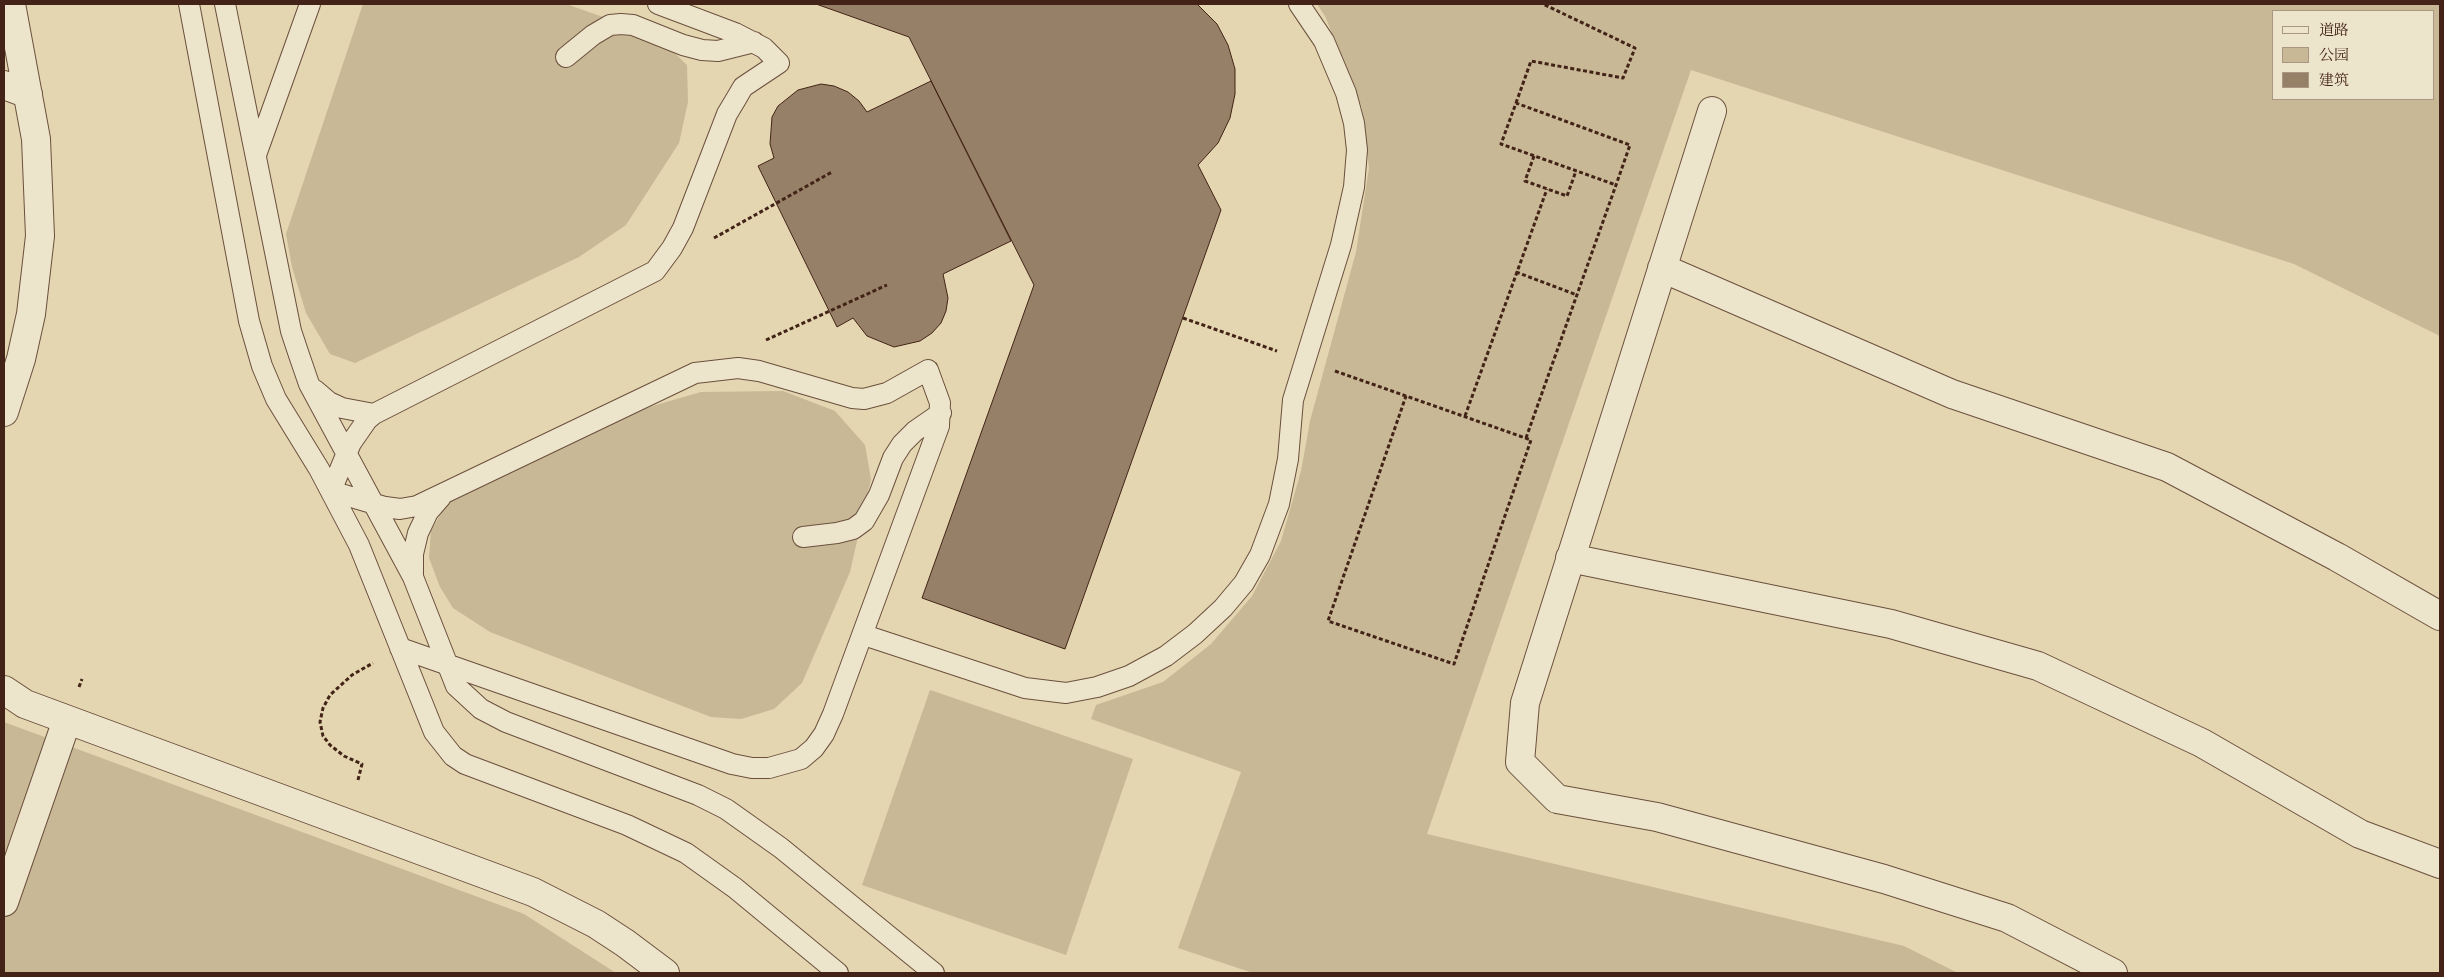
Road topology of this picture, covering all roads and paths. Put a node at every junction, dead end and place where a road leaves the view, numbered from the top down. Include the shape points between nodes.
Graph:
1 (11, 4) edge
2 (189, 4) edge
3 (225, 4) edge
4 (310, 4) edge
5 (658, 4) edge
6 (1299, 4) edge
7 (1543, 4) edge
8 (754, 42) junction
9 (566, 57) dead end
10 (16, 89) edge
11 (1516, 103) junction
12 (1712, 112) dead end
13 (256, 155) junction
14 (1534, 156) junction
15 (1576, 171) junction
16 (832, 172) dead end
17 (1616, 185) junction
18 (1546, 189) junction
19 (705, 243) dead end
20 (1662, 268) junction
21 (1516, 272) junction
22 (887, 285) dead end
23 (1577, 295) junction
24 (1183, 318) dead end
25 (765, 341) dead end
26 (1304, 361) junction
27 (309, 384) junction
28 (1406, 396) junction
29 (4, 412) edge
30 (940, 413) junction
31 (374, 414) junction
32 (1465, 416) junction
33 (1526, 438) junction
34 (347, 453) junction
35 (331, 491) junction
36 (444, 493) junction
37 (374, 503) junction
38 (803, 538) dead end
39 (1570, 558) junction
40 (413, 577) junction
41 (2440, 616) edge
42 (864, 635) junction
43 (400, 648) junction
44 (447, 664) junction
45 (4, 690) edge
46 (67, 720) junction
47 (358, 780) dead end
48 (2440, 864) edge
49 (4, 902) edge
50 (665, 973) edge
51 (838, 973) edge
52 (934, 973) edge
53 (2112, 973) edge

1 - 10 street
2 - 35 lane via 249,322 276,399
3 - 13 lane
4 - 13 lane
5 - 8 lane
6 - 26 lane via 1324,42 1346,92 1357,150 1354,187 1341,245
7 - 11 path via 1634,48 1623,78 1531,61
8 - 9 lane via 718,51 702,50 633,25 621,24 610,25 593,35
8 - 31 lane via 779,63 743,87 736,98 683,228 655,271
10 - 29 street via 36,139 40,236 31,314
11 - 14 path via 1502,144
11 - 17 path via 1630,145
12 - 20 street
13 - 27 lane via 291,331
14 - 15 path
14 - 18 path via 1525,181
15 - 17 path
15 - 18 path via 1567,196
16 - 19 path
17 - 23 path
18 - 21 path
20 - 39 street
20 - 41 street via 1952,394 2167,467
21 - 23 path
21 - 32 path
22 - 25 path
23 - 33 path
24 - 26 path
26 - 28 path
26 - 42 lane via 1293,400 1288,459 1279,504 1260,555 1244,583 1223,608 1166,656 1129,676 1066,693 1025,688
27 - 31 lane via 320,396 342,408
27 - 34 lane
28 - 32 path
28 - 33 path via 1328,621 1454,664 1531,440
30 - 36 lane via 928,370 888,393 864,399 745,369 719,368 695,373
30 - 38 lane via 902,444 864,521 837,534
30 - 42 lane via 939,426
31 - 34 lane via 357,432
32 - 33 path
34 - 35 lane
34 - 37 lane
35 - 37 lane
35 - 43 lane via 359,545
36 - 37 lane via 418,506 400,509
36 - 40 lane via 428,512 418,533 413,554
37 - 40 lane
39 - 48 street via 1891,624 2038,666 2202,743 2360,834
39 - 53 street via 1525,703 1520,762 1557,799 1658,817 1884,879 2007,918
40 - 44 lane
42 - 44 lane via 824,734 814,748 802,759 769,768 732,764
43 - 44 lane
43 - 47 path via 339,685 323,708 320,722 323,736 330,746 362,764
43 - 51 lane via 426,718 453,756 478,770 627,826 686,853 735,888
44 - 52 lane via 463,694 494,716 698,795 726,809 781,848
45 - 46 street via 25,704
46 - 49 street
46 - 50 street via 533,892 596,924

